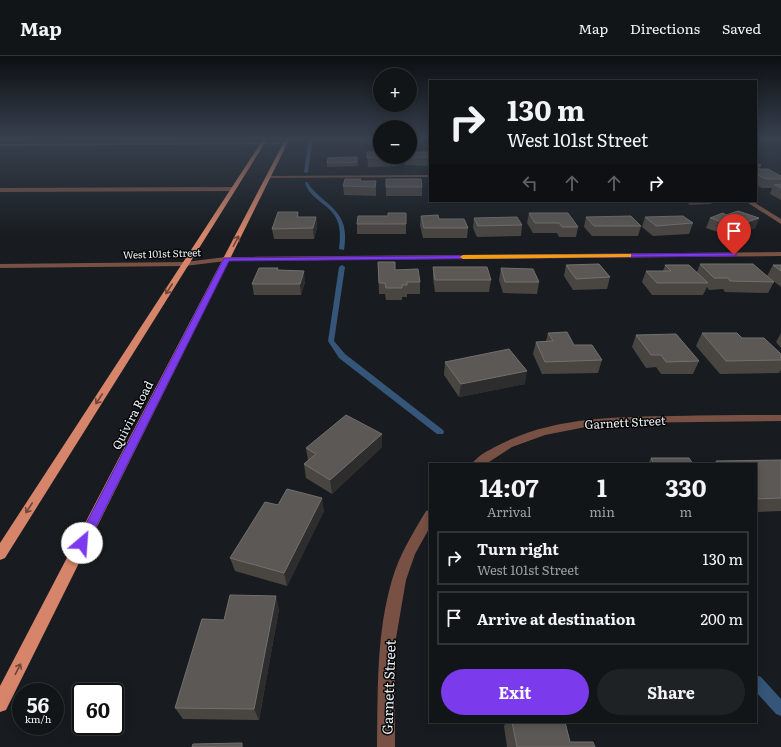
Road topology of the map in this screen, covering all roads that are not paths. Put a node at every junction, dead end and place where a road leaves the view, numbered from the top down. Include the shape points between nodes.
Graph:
1 (245, 170) edge
2 (271, 170) edge
3 (429, 176) edge
4 (268, 177) junction
5 (233, 189) junction
6 (0, 190) edge
7 (750, 202) edge
8 (781, 222) edge
9 (781, 254) edge
10 (226, 259) junction
11 (185, 264) junction
12 (0, 266) edge
13 (781, 418) edge
14 (480, 463) edge
15 (429, 517) edge
16 (0, 554) edge
17 (5, 685) edge
18 (0, 704) edge
19 (386, 747) edge

1 - 5 main road
2 - 4 main road, Quivira Road
3 - 4 street
10 -> 4 main road, Quivira Road
5 - 6 street
5 - 11 main road
7 - 8 street
9 - 10 street, West 101st Street
10 - 11 street, West 101st Street
17 -> 10 main road, Quivira Road
11 - 12 street, West 101st Street
11 -> 16 main road
13 - 14 street, Garnett Street via 590,422 523,439 502,448
15 - 19 street, Garnett Street via 409,553 399,580 387,644
17 - 18 main road, Quivira Road

